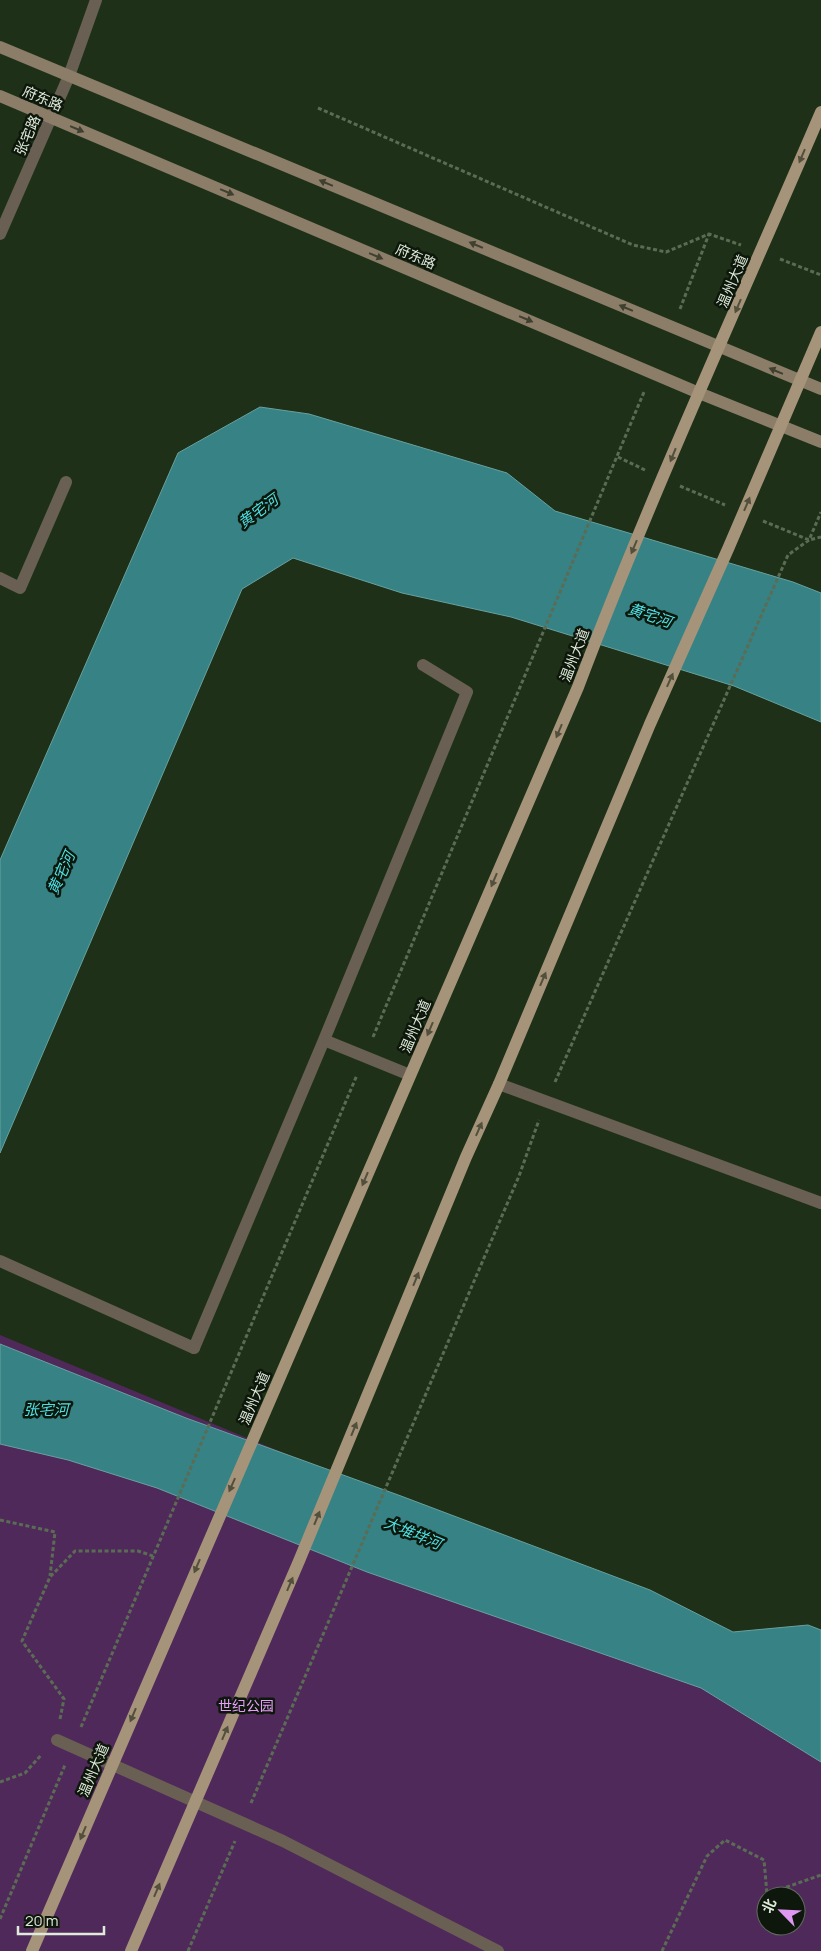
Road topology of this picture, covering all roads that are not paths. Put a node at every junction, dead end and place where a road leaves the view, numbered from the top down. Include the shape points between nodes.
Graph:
1 (96, 0) edge
2 (0, 47) edge
3 (69, 76) junction
4 (0, 96) edge
5 (821, 112) edge
6 (51, 118) junction
7 (0, 234) edge
8 (821, 332) edge
9 (720, 347) junction
10 (800, 381) junction
11 (821, 389) edge
12 (699, 393) junction
13 (780, 426) junction
14 (821, 442) edge
15 (66, 482) dead end
16 (0, 578) edge
17 (423, 665) dead end
18 (324, 1040) junction
19 (410, 1075) junction
20 (499, 1084) junction
21 (821, 1203) edge
22 (0, 1260) edge
23 (57, 1740) road end
24 (32, 1951) edge
25 (131, 1951) edge
26 (498, 1951) edge

1 - 3 street, 张宅路
2 - 3 main road
3 - 6 street, 张宅路
9 -> 3 main road
4 - 6 main road, 府东路
5 -> 9 main road, 温州大道
6 - 7 street, 张宅路
6 -> 12 main road, 府东路
8 - 10 main road
10 -> 9 main road
9 - 12 main road, 温州大道
10 - 11 main road
10 - 13 main road
12 - 13 main road, 府东路
12 -> 19 main road, 温州大道 via 578,686
13 - 14 main road, 府东路
20 -> 13 main road via 650,724
15 - 16 street via 20,588
17 - 18 street via 467,692
18 - 19 street
18 - 22 street via 194,1348
19 -> 24 main road, 温州大道
20 - 21 street
25 -> 20 main road via 299,1562
23 - 26 street via 283,1841

